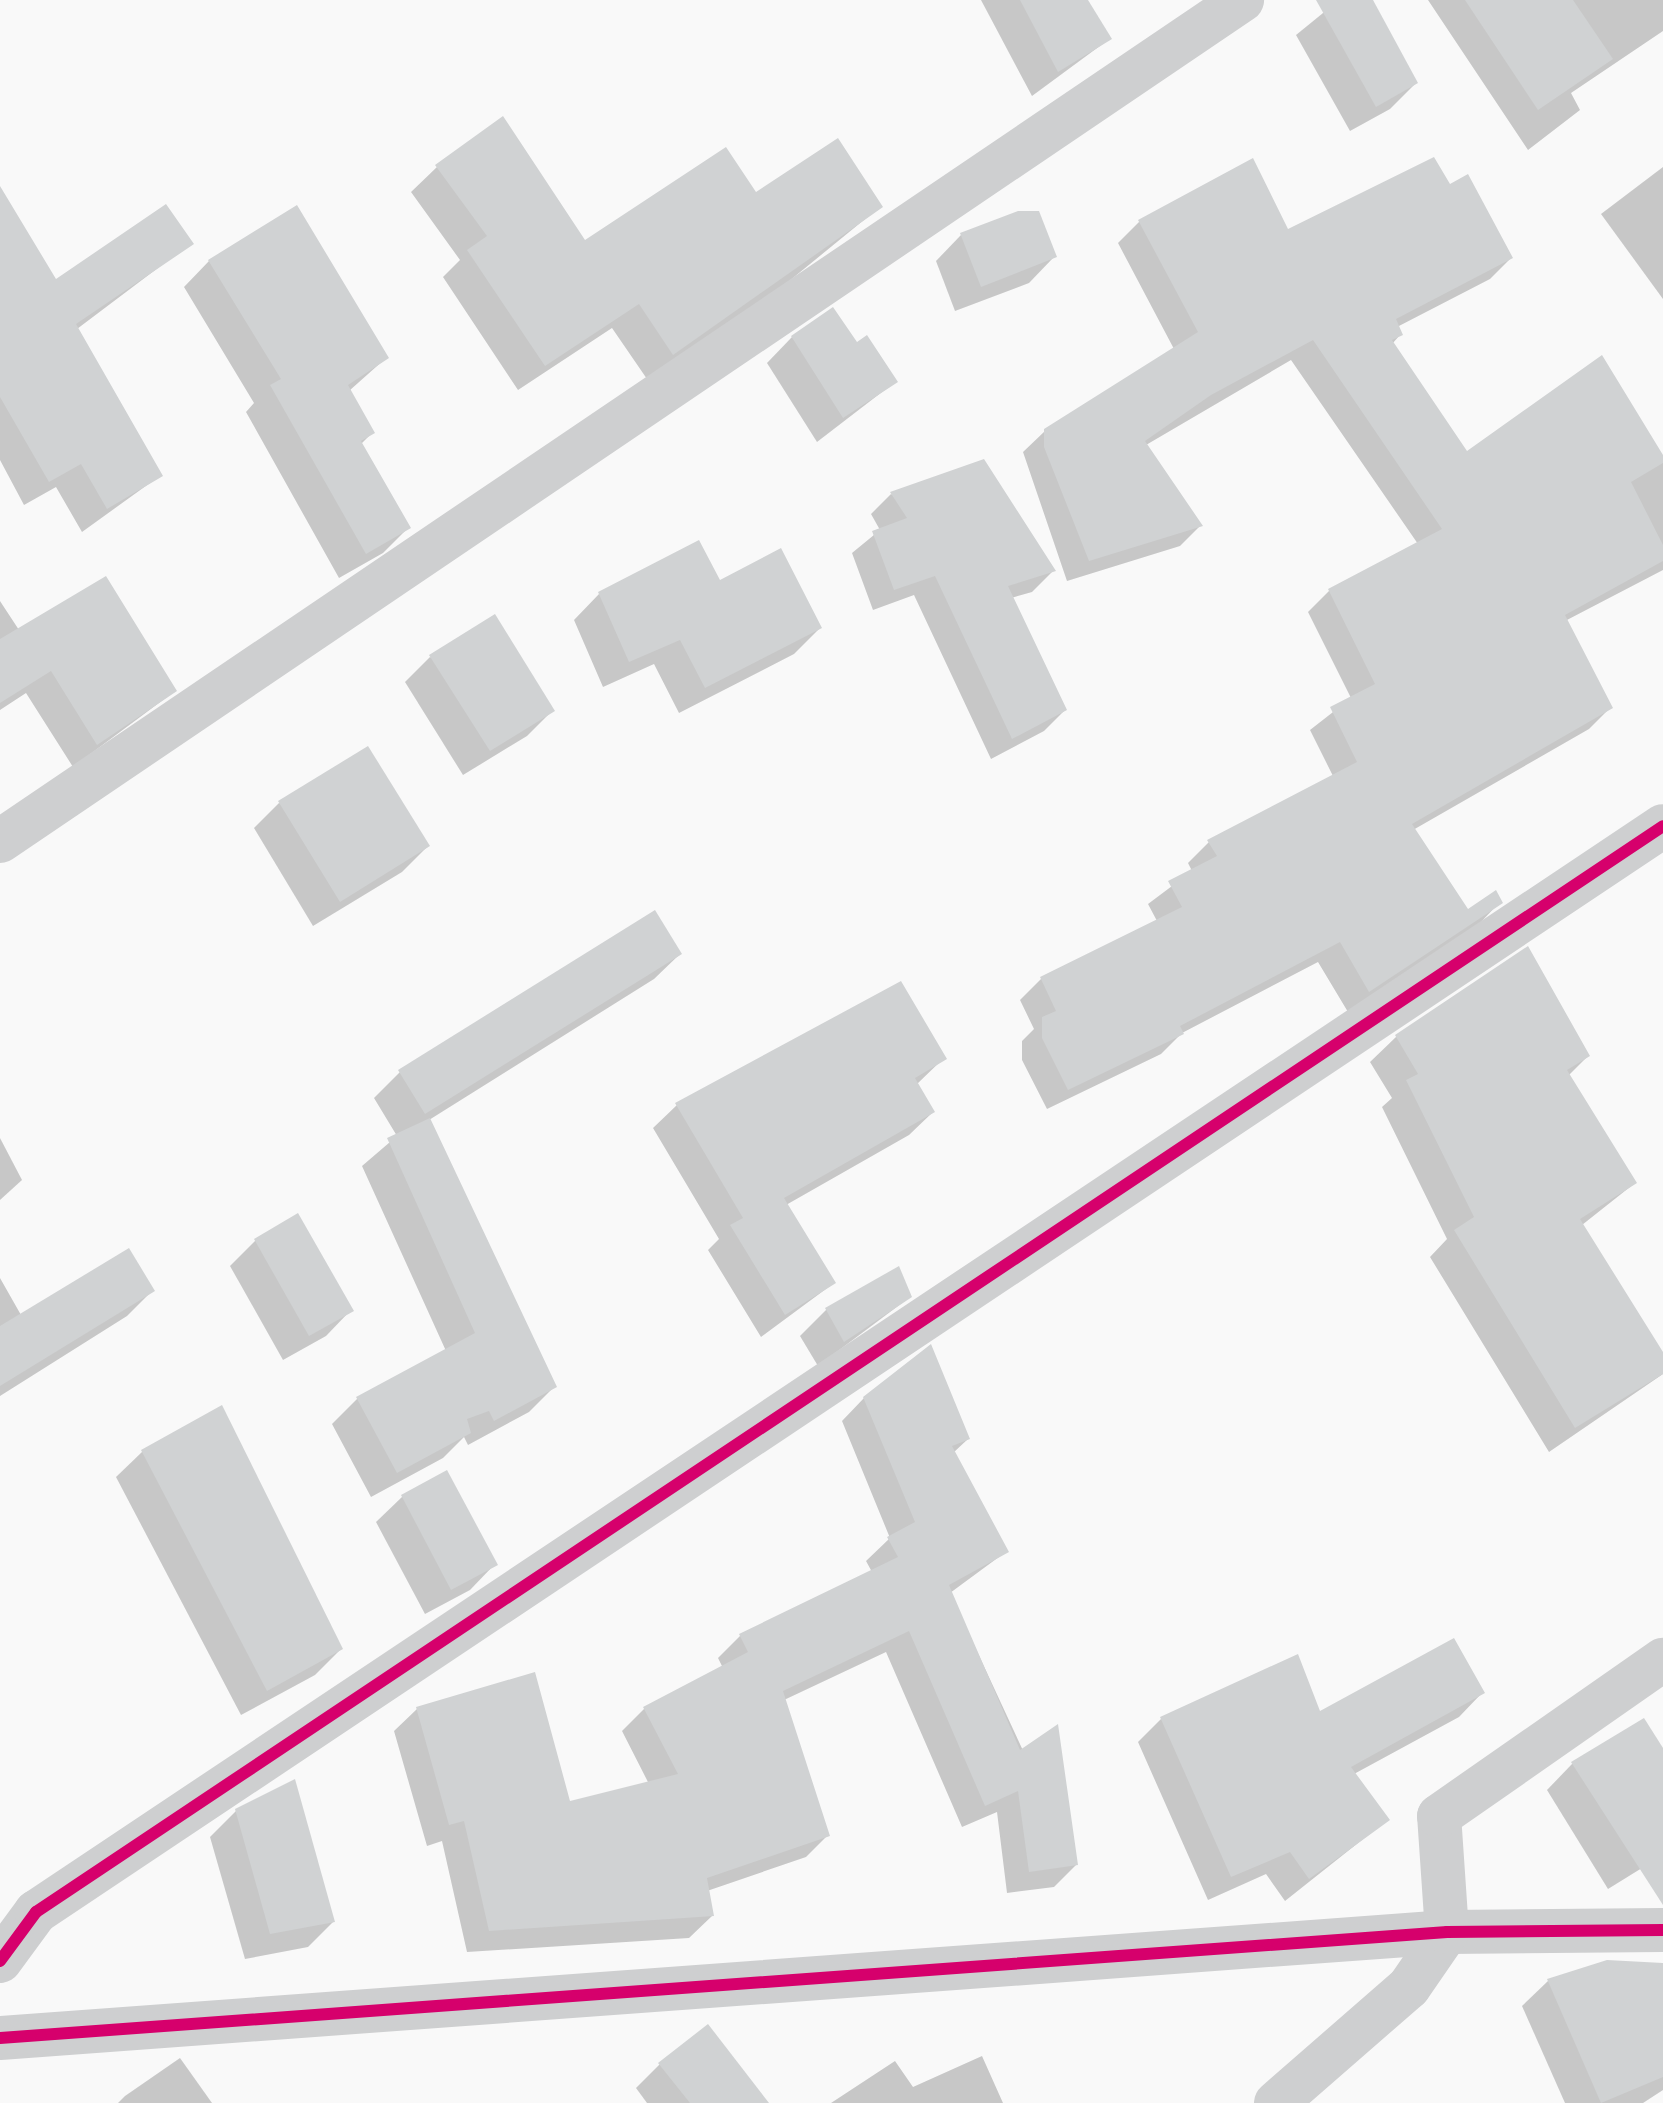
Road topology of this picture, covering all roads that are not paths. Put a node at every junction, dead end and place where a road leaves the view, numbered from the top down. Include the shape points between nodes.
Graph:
1 (1242, 0) edge
2 (1663, 826) edge
3 (0, 841) edge
4 (1663, 1660) edge
5 (1663, 1930) edge
6 (1447, 1932) junction
7 (0, 1961) edge
8 (0, 2038) edge
9 (1276, 2103) edge

1 - 3 street
2 - 7 street via 36,1912
4 - 6 street via 1439,1816
5 - 6 street
6 - 8 street
6 - 9 street via 1409,1987

